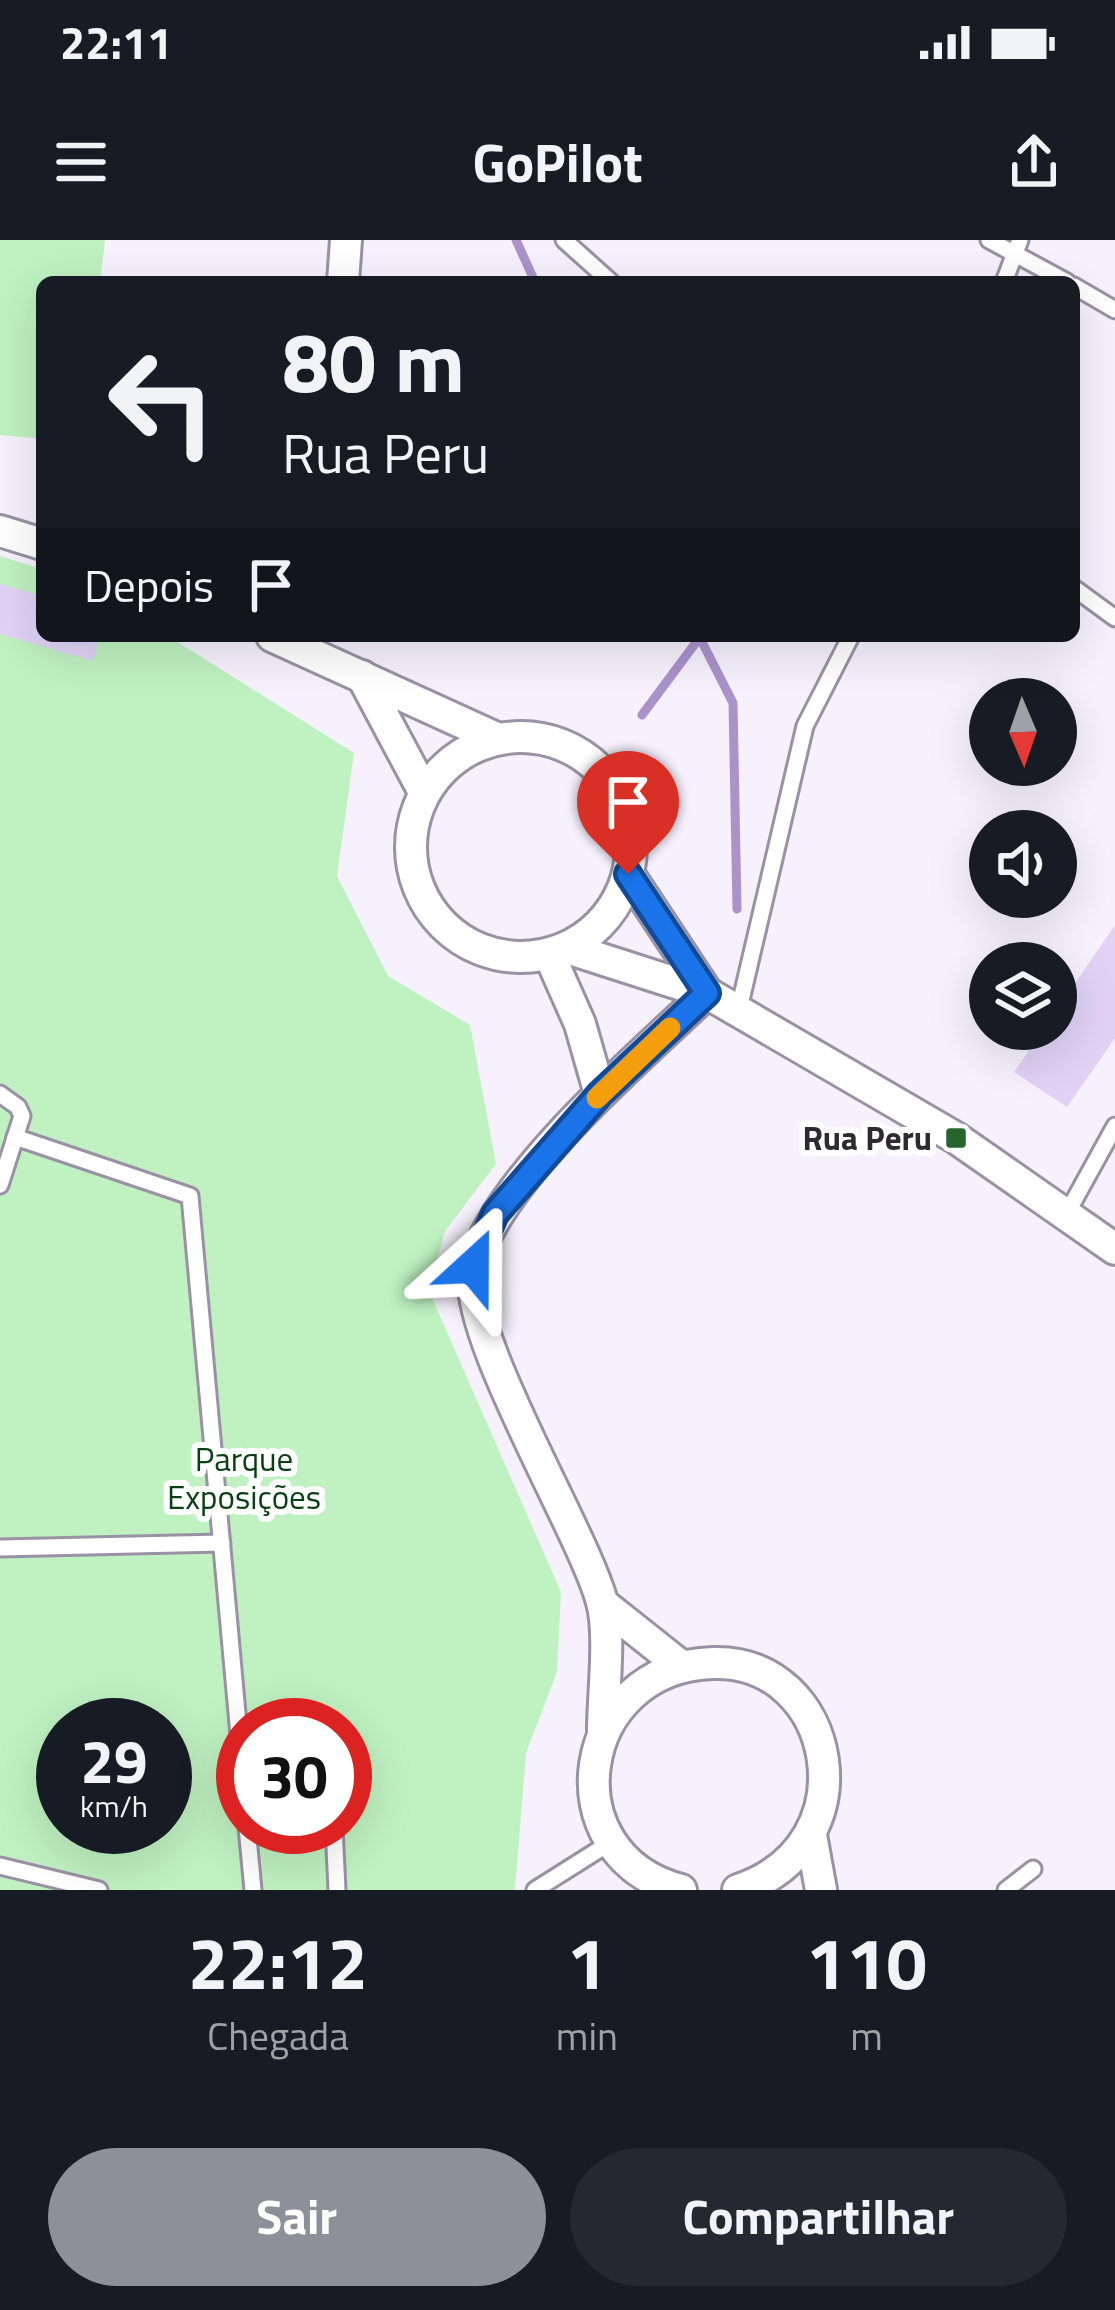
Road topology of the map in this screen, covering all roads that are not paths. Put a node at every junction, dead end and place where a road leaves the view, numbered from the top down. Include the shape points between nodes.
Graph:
1 (346, 240) edge
2 (564, 240) edge
3 (989, 240) edge
4 (1017, 246) edge
5 (343, 276) edge
6 (604, 276) edge
7 (1006, 276) edge
8 (1059, 276) edge
9 (1080, 290) edge
10 (1115, 310) edge
11 (0, 531) edge
12 (36, 542) edge
13 (1080, 592) edge
14 (1115, 617) edge
15 (288, 642) edge
16 (848, 642) edge
17 (362, 676) junction
18 (496, 738) junction
19 (424, 792) junction
20 (628, 874) junction
21 (558, 951) junction
22 (707, 993) junction
23 (738, 1013) junction
24 (0, 1094) edge
25 (600, 1094) junction
26 (1115, 1126) edge
27 (15, 1137) junction
28 (0, 1185) edge
29 (1066, 1215) junction
30 (1115, 1249) edge
31 (222, 1544) junction
32 (0, 1548) edge
33 (603, 1604) junction
34 (681, 1666) junction
35 (236, 1698) edge
36 (603, 1730) junction
37 (811, 1835) junction
38 (611, 1842) junction
39 (250, 1854) edge
40 (335, 1854) edge
41 (0, 1866) edge
42 (1033, 1869) dead end
43 (667, 1888) edge
44 (99, 1890) edge
45 (253, 1890) edge
46 (337, 1890) edge
47 (535, 1890) edge
48 (738, 1890) edge
49 (821, 1890) edge
50 (1006, 1890) edge

1 - 5 street
2 - 6 lane
3 - 4 lane
4 - 7 lane
4 - 8 lane
9 - 10 lane
11 - 12 street
13 - 14 lane
15 - 17 street
16 - 23 lane via 805,727
17 - 18 street
17 - 19 street
18 - 19 street via 454,758
18 - 20 street via 534,736 570,747 601,769 622,800 632,837
19 - 21 street via 411,833 413,876 433,915 466,943 506,957
20 - 21 street via 595,930
20 - 22 street
21 - 22 street
21 - 25 street
22 - 23 street
22 - 25 street
23 - 29 street via 956,1138
24 - 27 lane via 22,1116
25 - 33 street via 495,1214 473,1266 479,1321
26 - 29 lane
27 - 28 lane
27 - 31 lane via 190,1196
29 - 30 street
31 - 32 lane
31 - 35 lane
33 - 34 street
33 - 36 street
34 - 36 street via 622,1701
34 - 37 street via 757,1672 813,1724 825,1780
36 - 38 street via 594,1787
37 - 48 street via 790,1862
37 - 49 street
38 - 43 street
38 - 47 lane
39 - 45 lane
40 - 46 lane
41 - 44 lane
42 - 50 lane

